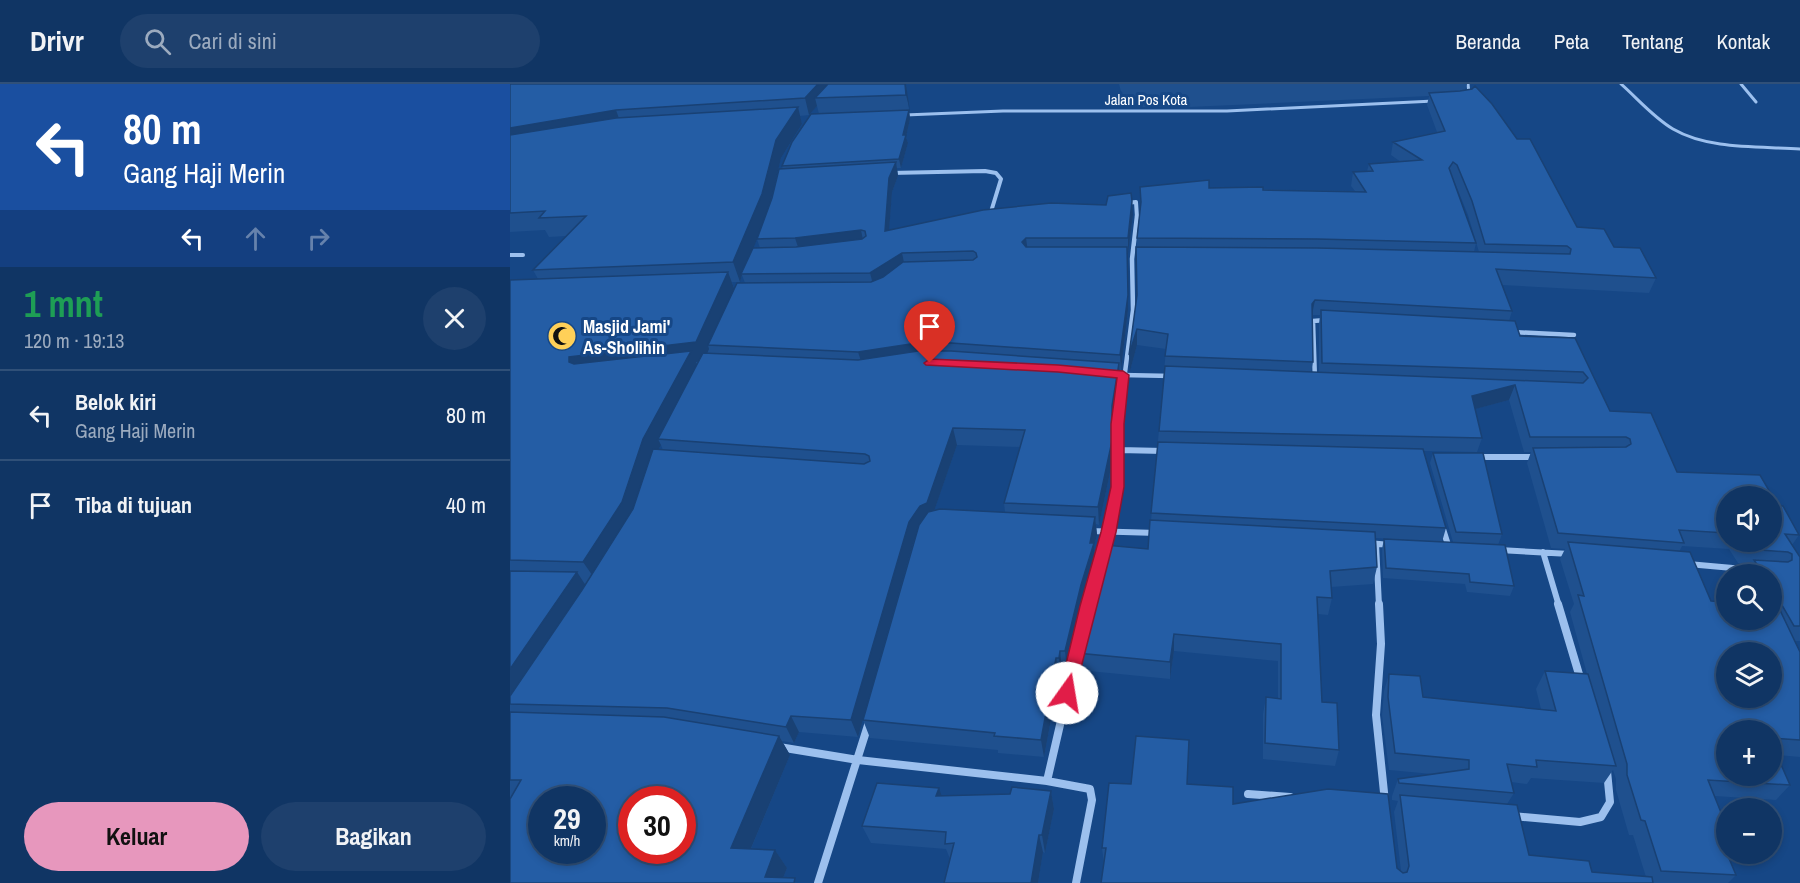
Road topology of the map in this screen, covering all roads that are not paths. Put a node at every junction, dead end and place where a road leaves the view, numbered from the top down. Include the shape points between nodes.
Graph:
1 (1468, 84) edge
2 (1621, 84) edge
3 (1741, 84) edge
4 (1468, 98) edge
5 (1444, 101) edge
6 (1756, 102) dead end
7 (900, 115) edge
8 (1800, 149) edge
9 (885, 173) edge
10 (1124, 203) edge
11 (999, 219) edge
12 (510, 255) edge
13 (523, 255) dead end
14 (1121, 259) edge
15 (1132, 259) junction
16 (1143, 259) edge
17 (1328, 320) edge
18 (1503, 331) edge
19 (1574, 335) edge
20 (1112, 374) edge
21 (1123, 375) junction
22 (1181, 377) edge
23 (1304, 381) edge
24 (1315, 381) junction
25 (1327, 381) edge
26 (1119, 450) junction
27 (1177, 452) edge
28 (1474, 457) edge
29 (1541, 457) edge
30 (1439, 514) edge
31 (1085, 531) edge
32 (1109, 532) junction
33 (1162, 533) edge
34 (1364, 543) edge
35 (1376, 544) junction
36 (1397, 545) edge
37 (1438, 548) edge
38 (1449, 548) junction
39 (1461, 549) edge
40 (1496, 550) edge
41 (1543, 552) junction
42 (1578, 555) edge
43 (1683, 564) edge
44 (1716, 567) edge
45 (1583, 690) edge
46 (871, 714) edge
47 (768, 745) edge
48 (1603, 758) edge
49 (858, 760) junction
50 (1047, 781) junction
51 (1248, 794) dead end
52 (1305, 798) edge
53 (1373, 803) edge
54 (1385, 804) junction
55 (1396, 805) dead end
56 (1500, 815) edge
57 (1386, 816) edge
58 (818, 883) edge
59 (1076, 883) edge

1 - 4 lane
2 - 8 lane via 1684,135
3 - 6 lane
5 - 7 lane, Jalan Pos Kota via 1227,111
9 - 11 street via 996,173 1001,179 988,221
10 - 15 street via 1136,202
12 - 13 lane
14 - 15 street
15 - 16 street
15 - 21 street via 1133,310
17 - 24 street via 1313,321
18 - 19 street
20 - 21 street
21 - 22 street
21 - 26 street
23 - 24 street
24 - 25 street
26 - 27 street
26 - 32 street via 1118,487
28 - 29 street
30 - 38 street
31 - 32 street
32 - 33 street
32 - 50 street
34 - 35 street
35 - 36 street
35 - 54 street via 1382,644 1376,715
37 - 38 street
38 - 39 street
40 - 41 street
41 - 42 street
41 - 45 street
43 - 44 street
46 - 49 street
47 - 49 street
48 - 56 street via 1611,794 1601,818 1581,822
49 - 50 street
49 - 58 street
50 - 59 street via 1090,789 1092,800
51 - 52 street
53 - 54 street
54 - 55 street
54 - 57 street

